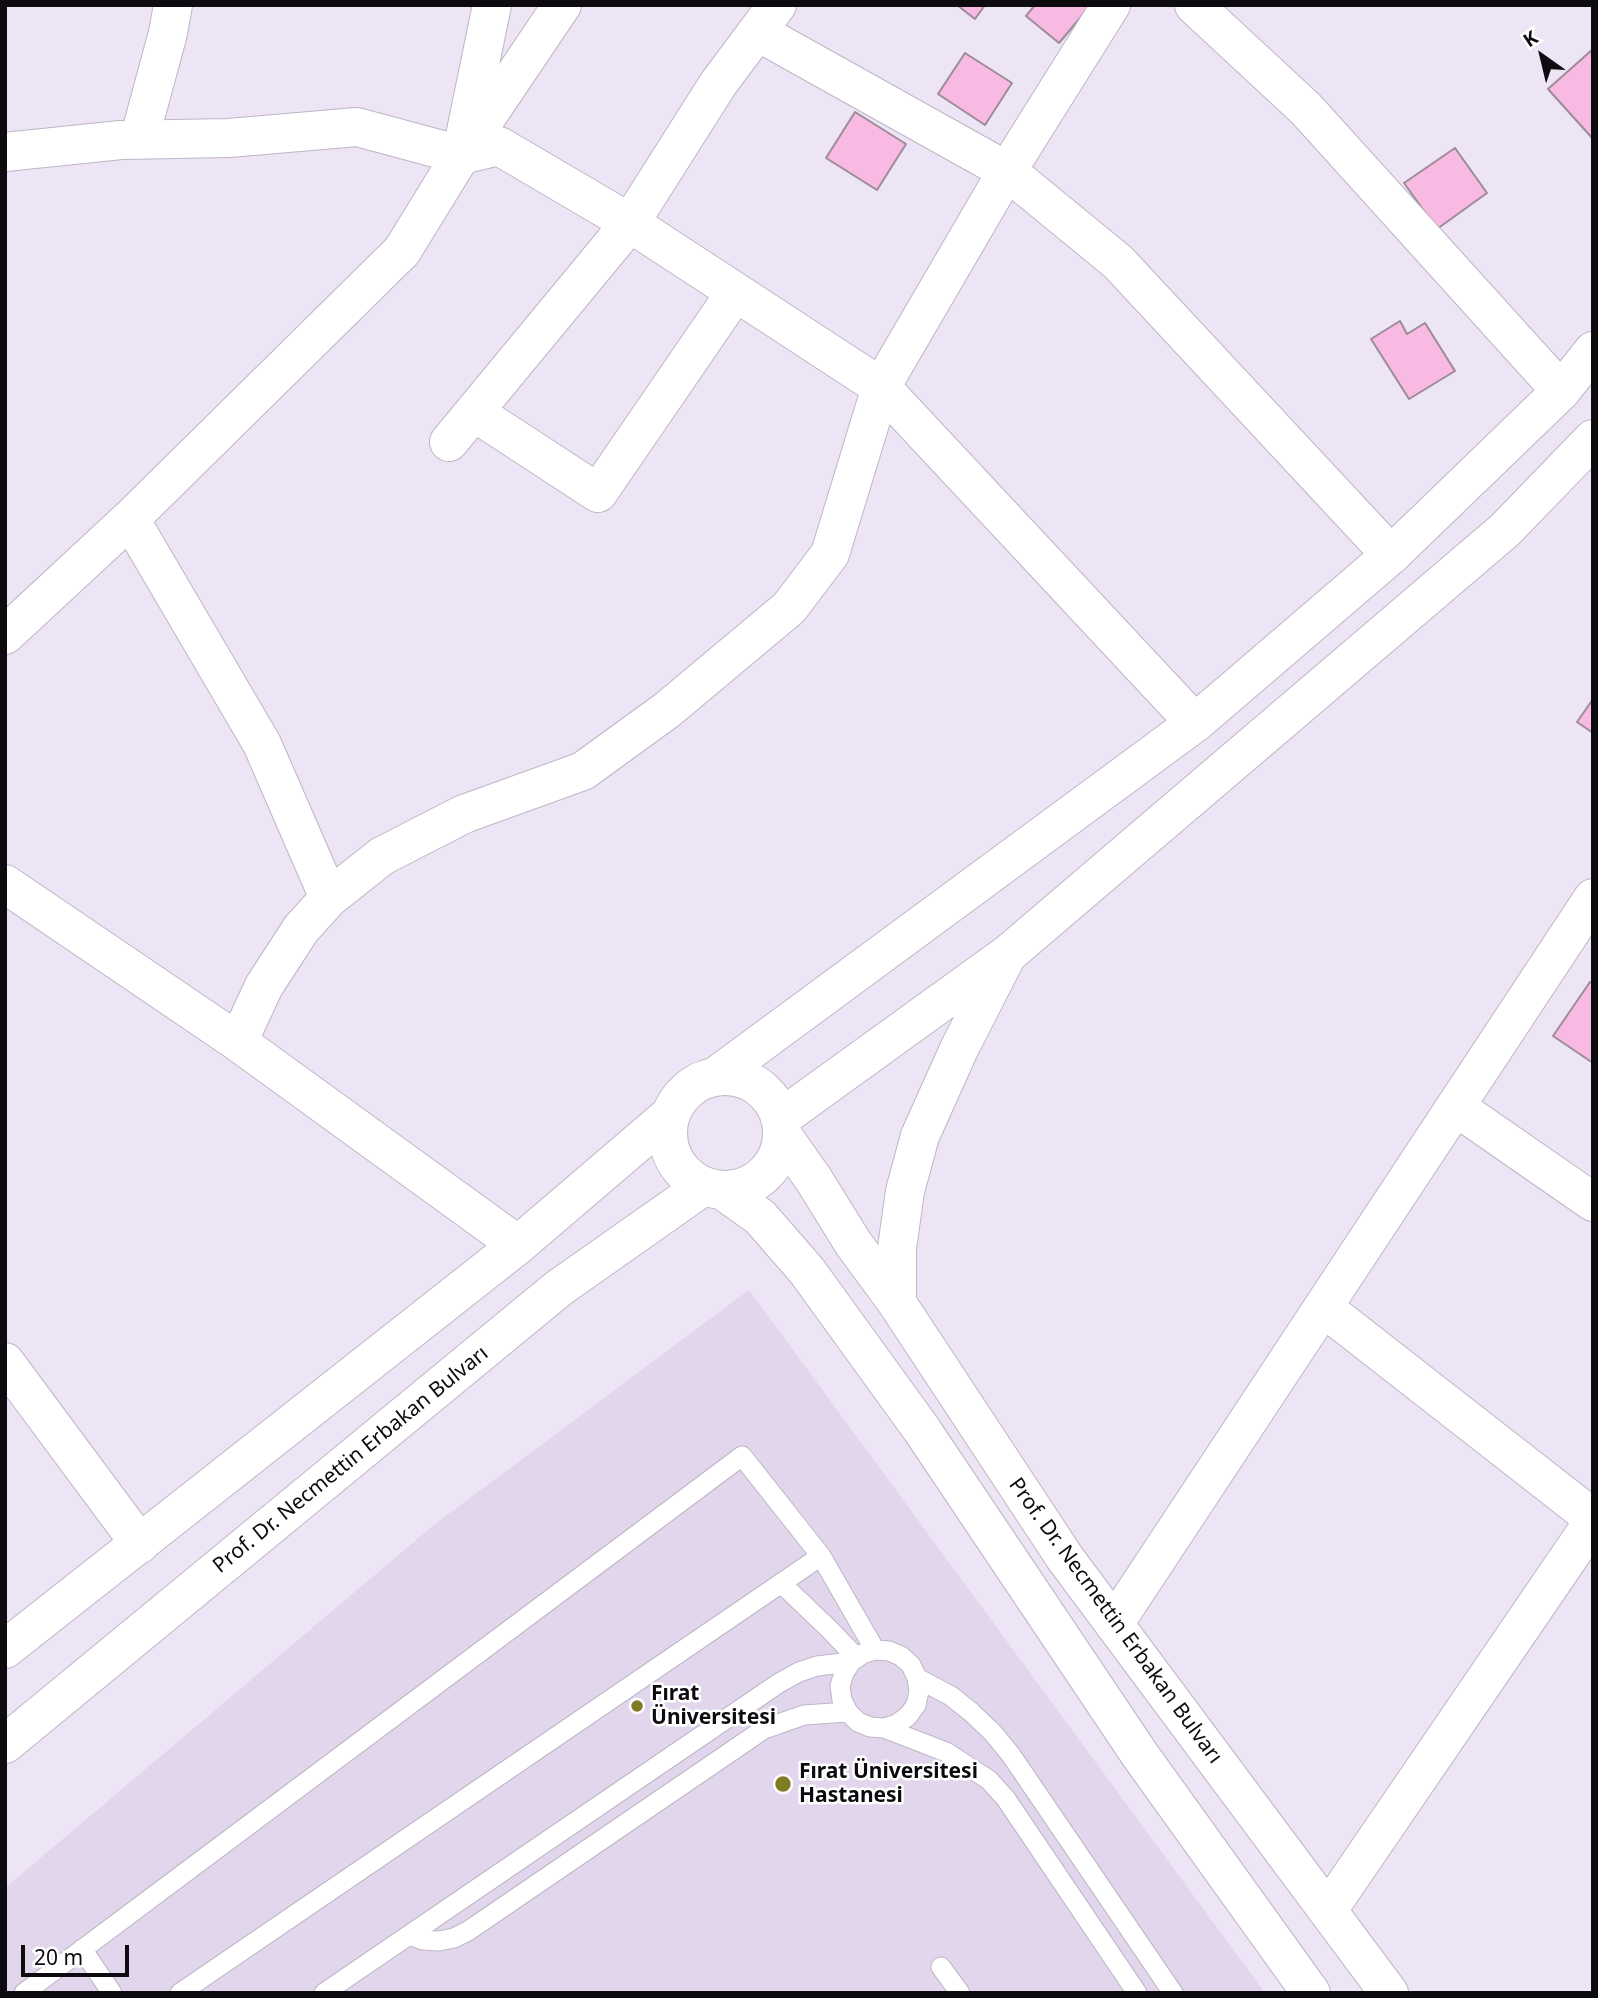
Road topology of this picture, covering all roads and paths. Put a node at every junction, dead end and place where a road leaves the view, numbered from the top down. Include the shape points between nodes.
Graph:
1 (173, 5) edge
2 (492, 5) edge
3 (562, 5) edge
4 (1111, 5) edge
5 (1194, 5) edge
6 (767, 18) edge
7 (139, 140) junction
8 (5, 152) edge
9 (461, 155) junction
10 (1007, 171) junction
11 (629, 223) junction
12 (735, 293) junction
13 (1593, 351) edge
14 (881, 387) junction
15 (1560, 390) junction
16 (474, 412) junction
17 (1593, 439) edge
18 (449, 442) dead end
19 (130, 519) junction
20 (1391, 555) junction
21 (5, 635) edge
22 (1195, 723) junction
23 (5, 884) edge
24 (329, 898) junction
25 (1593, 898) edge
26 (1008, 954) junction
27 (239, 1042) junction
28 (716, 1076) junction
29 (1456, 1107) junction
30 (670, 1115) junction
31 (782, 1127) junction
32 (713, 1188) junction
33 (1593, 1202) edge
34 (518, 1245) junction
35 (897, 1303) junction
36 (1324, 1308) junction
37 (5, 1362) edge
38 (1593, 1520) edge
39 (140, 1544) junction
40 (821, 1556) junction
41 (780, 1583) junction
42 (1114, 1624) junction
43 (5, 1649) edge
44 (875, 1650) junction
45 (854, 1660) junction
46 (917, 1678) junction
47 (848, 1712) junction
48 (884, 1728) junction
49 (5, 1744) edge
50 (1328, 1910) junction
51 (409, 1935) junction
52 (82, 1949) junction
53 (941, 1967) dead end
54 (1381, 1990) edge
55 (24, 1993) edge
56 (112, 1993) edge
57 (180, 1993) edge
58 (324, 1993) edge
59 (960, 1993) edge
60 (1137, 1993) edge
61 (1173, 1993) edge
62 (1311, 1993) edge

1 - 7 street
2 - 9 street
3 - 9 street
4 - 10 street
5 - 15 street via 1306,109
6 - 10 street
6 - 11 street via 718,84
7 - 8 street
7 - 9 street via 357,128
9 - 11 street via 499,146
9 - 19 street via 402,251
10 - 14 street
10 - 20 street via 1118,262
11 - 12 street
11 - 16 street
12 - 14 street
12 - 16 street via 598,493
13 - 15 street
14 - 22 street
14 - 24 street via 830,555 789,608 667,710 583,771 464,814 382,856
15 - 20 street
16 - 18 street
17 - 26 street via 1505,530
19 - 21 street
19 - 24 street via 262,744
20 - 22 street
22 - 28 street
23 - 27 street
24 - 27 street via 301,929 264,986
25 - 29 street
26 - 31 street
26 - 35 street via 920,1136 905,1191 897,1248
27 - 34 street
28 - 30 street via 696,1083 680,1097
28 - 31 street via 733,1075 756,1084 774,1102
29 - 33 street
29 - 36 street
30 - 32 street via 670,1150 683,1171
30 - 34 street
31 - 32 street via 779,1154 770,1169 740,1188
31 - 35 street, Prof. Dr. Necmettin Erbakan Bulvarı via 853,1243
32 - 49 street, Prof. Dr. Necmettin Erbakan Bulvarı via 559,1288
32 - 62 street via 760,1217 807,1271 922,1430 1140,1755
34 - 39 street
35 - 42 street, Prof. Dr. Necmettin Erbakan Bulvarı via 1065,1558
36 - 38 street
36 - 42 street
37 - 39 street
38 - 50 street
39 - 43 street
40 - 41 lane
40 - 44 lane
40 - 52 lane via 742,1456
41 - 45 lane via 830,1629
41 - 57 lane
42 - 50 street, Prof. Dr. Necmettin Erbakan Bulvarı
44 - 45 lane
44 - 46 lane via 901,1656
45 - 47 lane via 841,1686
45 - 51 lane via 817,1666 779,1683
46 - 48 lane via 916,1705 897,1724
46 - 61 lane via 951,1696 1011,1755
47 - 48 lane via 870,1727
47 - 51 lane via 804,1715 764,1730 468,1931 439,1941
48 - 60 lane via 946,1752 989,1780
50 - 54 street, Prof. Dr. Necmettin Erbakan Bulvarı
51 - 58 lane
52 - 55 lane
52 - 56 lane
53 - 59 lane

